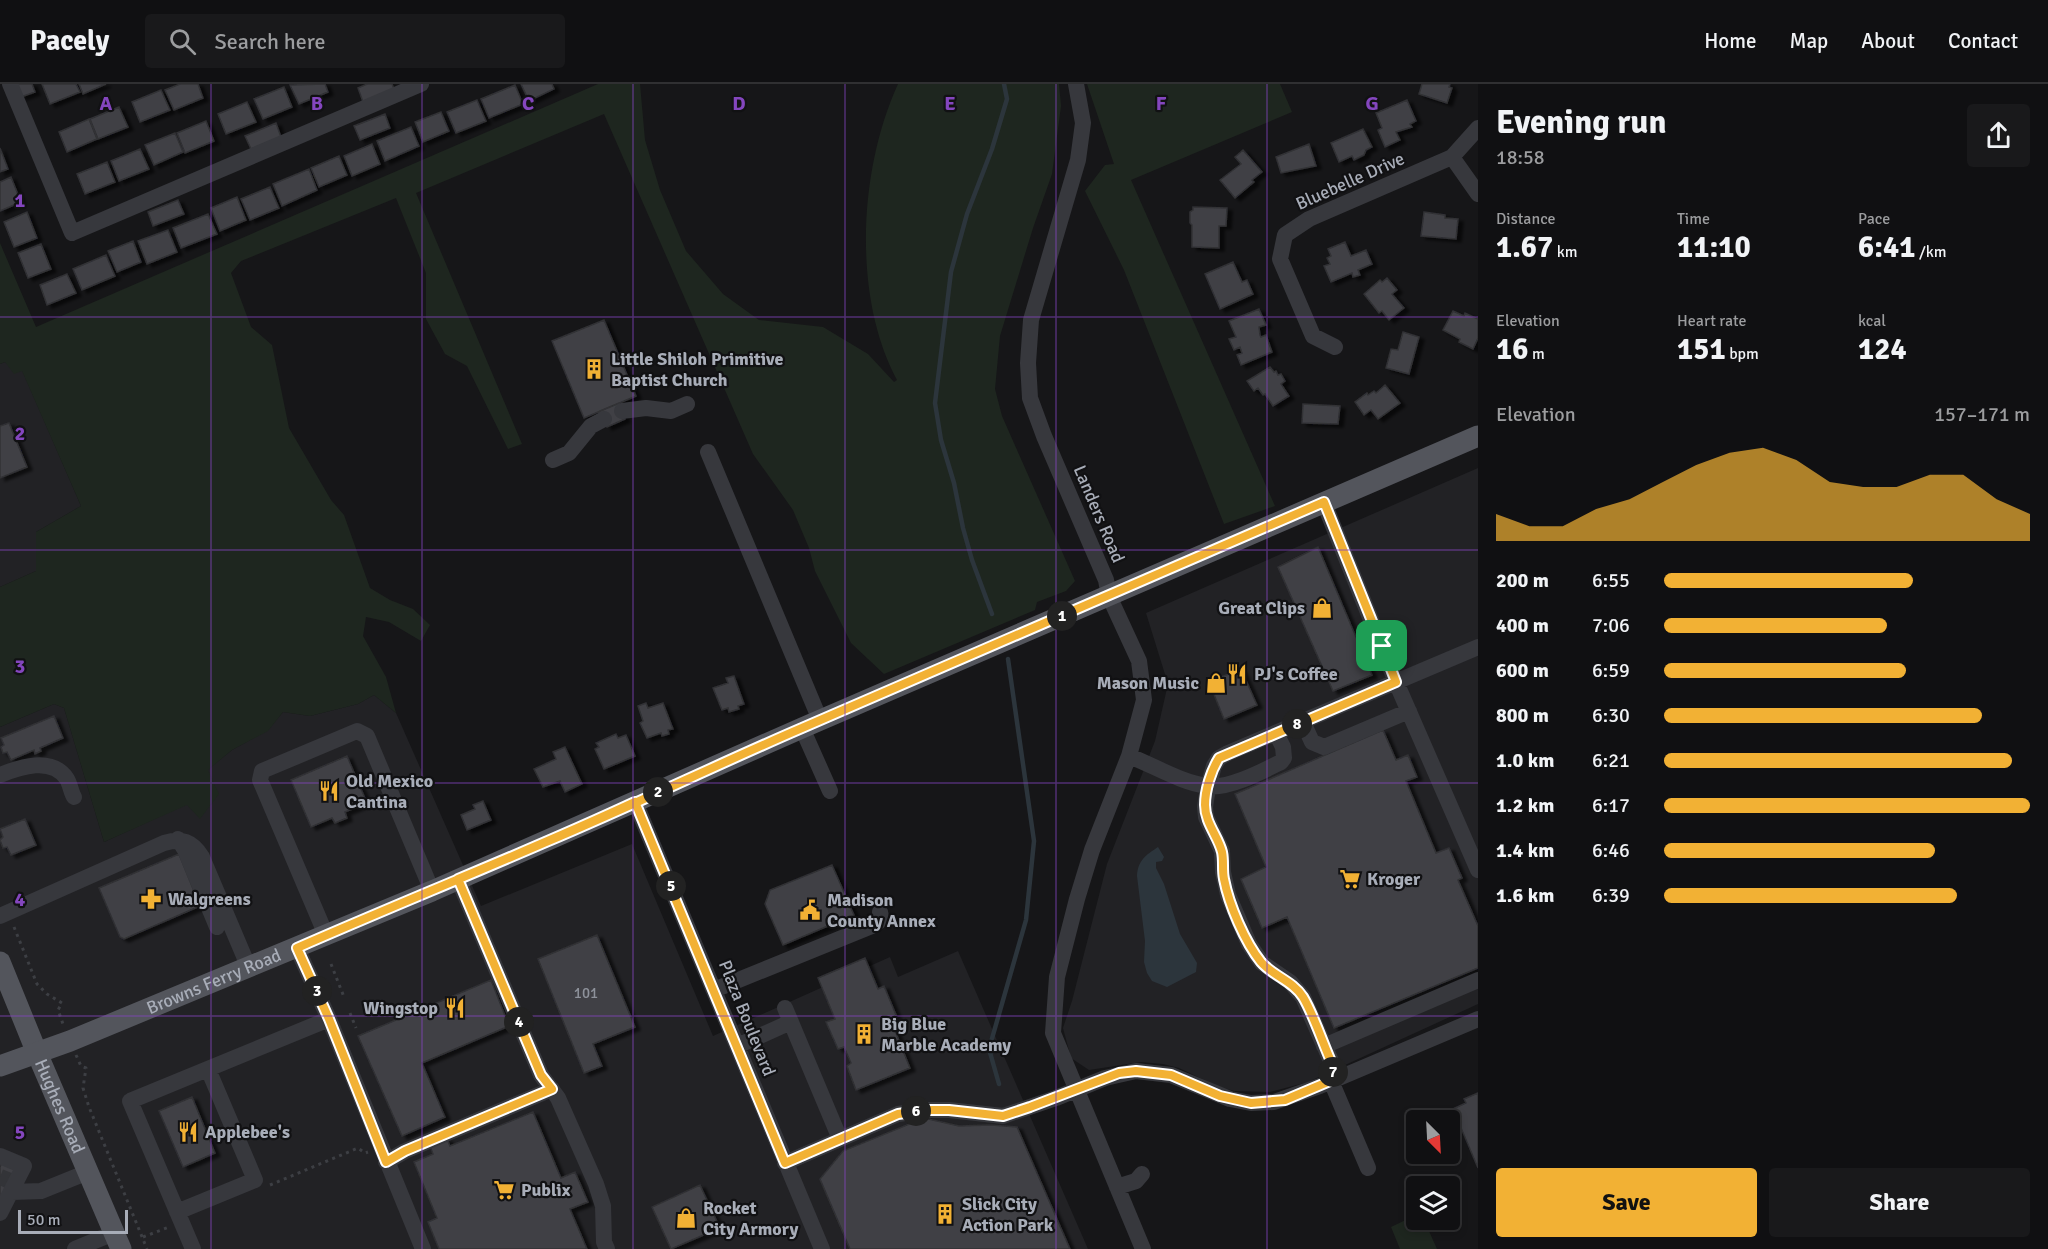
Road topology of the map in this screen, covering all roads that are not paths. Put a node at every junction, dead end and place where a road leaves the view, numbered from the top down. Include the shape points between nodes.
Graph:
1 (10, 84) edge
2 (421, 84) edge
3 (1076, 84) edge
4 (1478, 128) edge
5 (1452, 157) junction
6 (1478, 194) edge
7 (1335, 347) dead end
8 (687, 404) dead end
9 (622, 411) dead end
10 (604, 419) dead end
11 (1478, 436) edge
12 (708, 452) dead end
13 (554, 460) dead end
14 (1324, 502) junction
15 (1109, 596) junction
16 (1478, 647) edge
17 (1396, 682) junction
18 (1409, 711) junction
19 (1303, 722) junction
20 (811, 724) junction
21 (1276, 733) junction
22 (1129, 756) junction
23 (0, 775) edge
24 (1208, 787) junction
25 (830, 791) dead end
26 (74, 797) dead end
27 (635, 802) junction
28 (1478, 870) edge
29 (458, 879) junction
30 (432, 891) junction
31 (880, 912) dead end
32 (6, 920) edge
33 (326, 935) junction
34 (297, 948) junction
35 (0, 962) edge
36 (249, 968) junction
37 (1478, 980) edge
38 (714, 990) junction
39 (329, 1019) junction
40 (1478, 1019) edge
41 (737, 1046) junction
42 (1324, 1046) junction
43 (37, 1053) junction
44 (0, 1066) edge
45 (208, 1069) junction
46 (1330, 1081) junction
47 (552, 1089) junction
48 (1076, 1090) junction
49 (840, 1139) junction
50 (0, 1156) edge
51 (386, 1162) junction
52 (785, 1163) junction
53 (1368, 1168) dead end
54 (88, 1172) junction
55 (1142, 1174) dead end
56 (1117, 1187) junction
57 (8, 1194) edge
58 (175, 1219) junction
59 (118, 1241) edge
60 (75, 1249) edge
61 (193, 1249) edge
62 (423, 1249) edge
63 (607, 1249) edge
64 (822, 1249) edge
65 (1143, 1249) edge

1 - 2 street via 72,233
3 - 15 street, Landers Road via 1083,123 1078,160 1031,320 1030,398 1106,580
4 - 5 street, Bluebelle Drive
5 - 6 street
5 - 7 street, Bluebelle Drive via 1309,219 1285,235 1280,260 1312,336
8 - 9 street via 671,411
10 - 13 street via 591,426 569,453
11 - 14 main road, Browns Ferry Road
12 - 20 street
14 - 15 main road, Browns Ferry Road
14 - 17 street
15 - 20 main road, Browns Ferry Road
15 - 22 street, Landers Road via 1139,661 1144,700
16 - 17 street
17 - 18 street
17 - 19 street
18 - 19 street via 1324,747 1312,742
18 - 28 street
19 - 21 street
20 - 25 street
20 - 27 main road, Browns Ferry Road
21 - 24 street via 1219,758
21 - 24 street via 1284,753 1281,762 1231,783
22 - 24 street
22 - 48 street, Landers Road via 1092,850 1057,977 1053,1033
23 - 26 street via 33,765 53,767 66,778
24 - 42 street via 1206,817 1222,850 1228,895 1245,935 1262,963 1290,982 1303,997
27 - 29 main road, Browns Ferry Road
27 - 38 street, Plaza Boulevard
29 - 30 main road, Browns Ferry Road
29 - 47 street via 541,1075
30 - 33 main road, Browns Ferry Road
30 - 33 street via 367,736 357,731 262,771 260,780
31 - 38 street via 881,917 874,925
32 - 36 street via 70,884 178,840 196,847 202,857 224,924
33 - 34 main road, Browns Ferry Road
34 - 36 main road, Browns Ferry Road
34 - 39 street
35 - 43 main road, Hughes Road
36 - 43 main road, Browns Ferry Road
37 - 42 street
38 - 41 street, Plaza Boulevard
39 - 45 street
39 - 51 street
40 - 46 street
41 - 49 street via 788,1015
41 - 52 street, Plaza Boulevard
42 - 46 street via 1334,1068
43 - 44 main road, Browns Ferry Road
43 - 54 main road, Hughes Road
45 - 58 street via 255,1179
45 - 58 street via 130,1101
46 - 48 street via 1285,1100 1262,1103 1230,1099 1158,1072 1119,1073
46 - 53 street
47 - 51 street
47 - 63 street via 596,1184 603,1206
48 - 49 street via 1003,1116 949,1110 898,1114
48 - 56 street, Landers Road
49 - 52 street
50 - 57 street via 24,1166
51 - 62 street
52 - 64 street, Plaza Boulevard
54 - 57 street via 41,1191
54 - 59 main road, Hughes Road
55 - 56 street via 1136,1181
56 - 65 street, Landers Road
58 - 61 street
59 - 60 street

